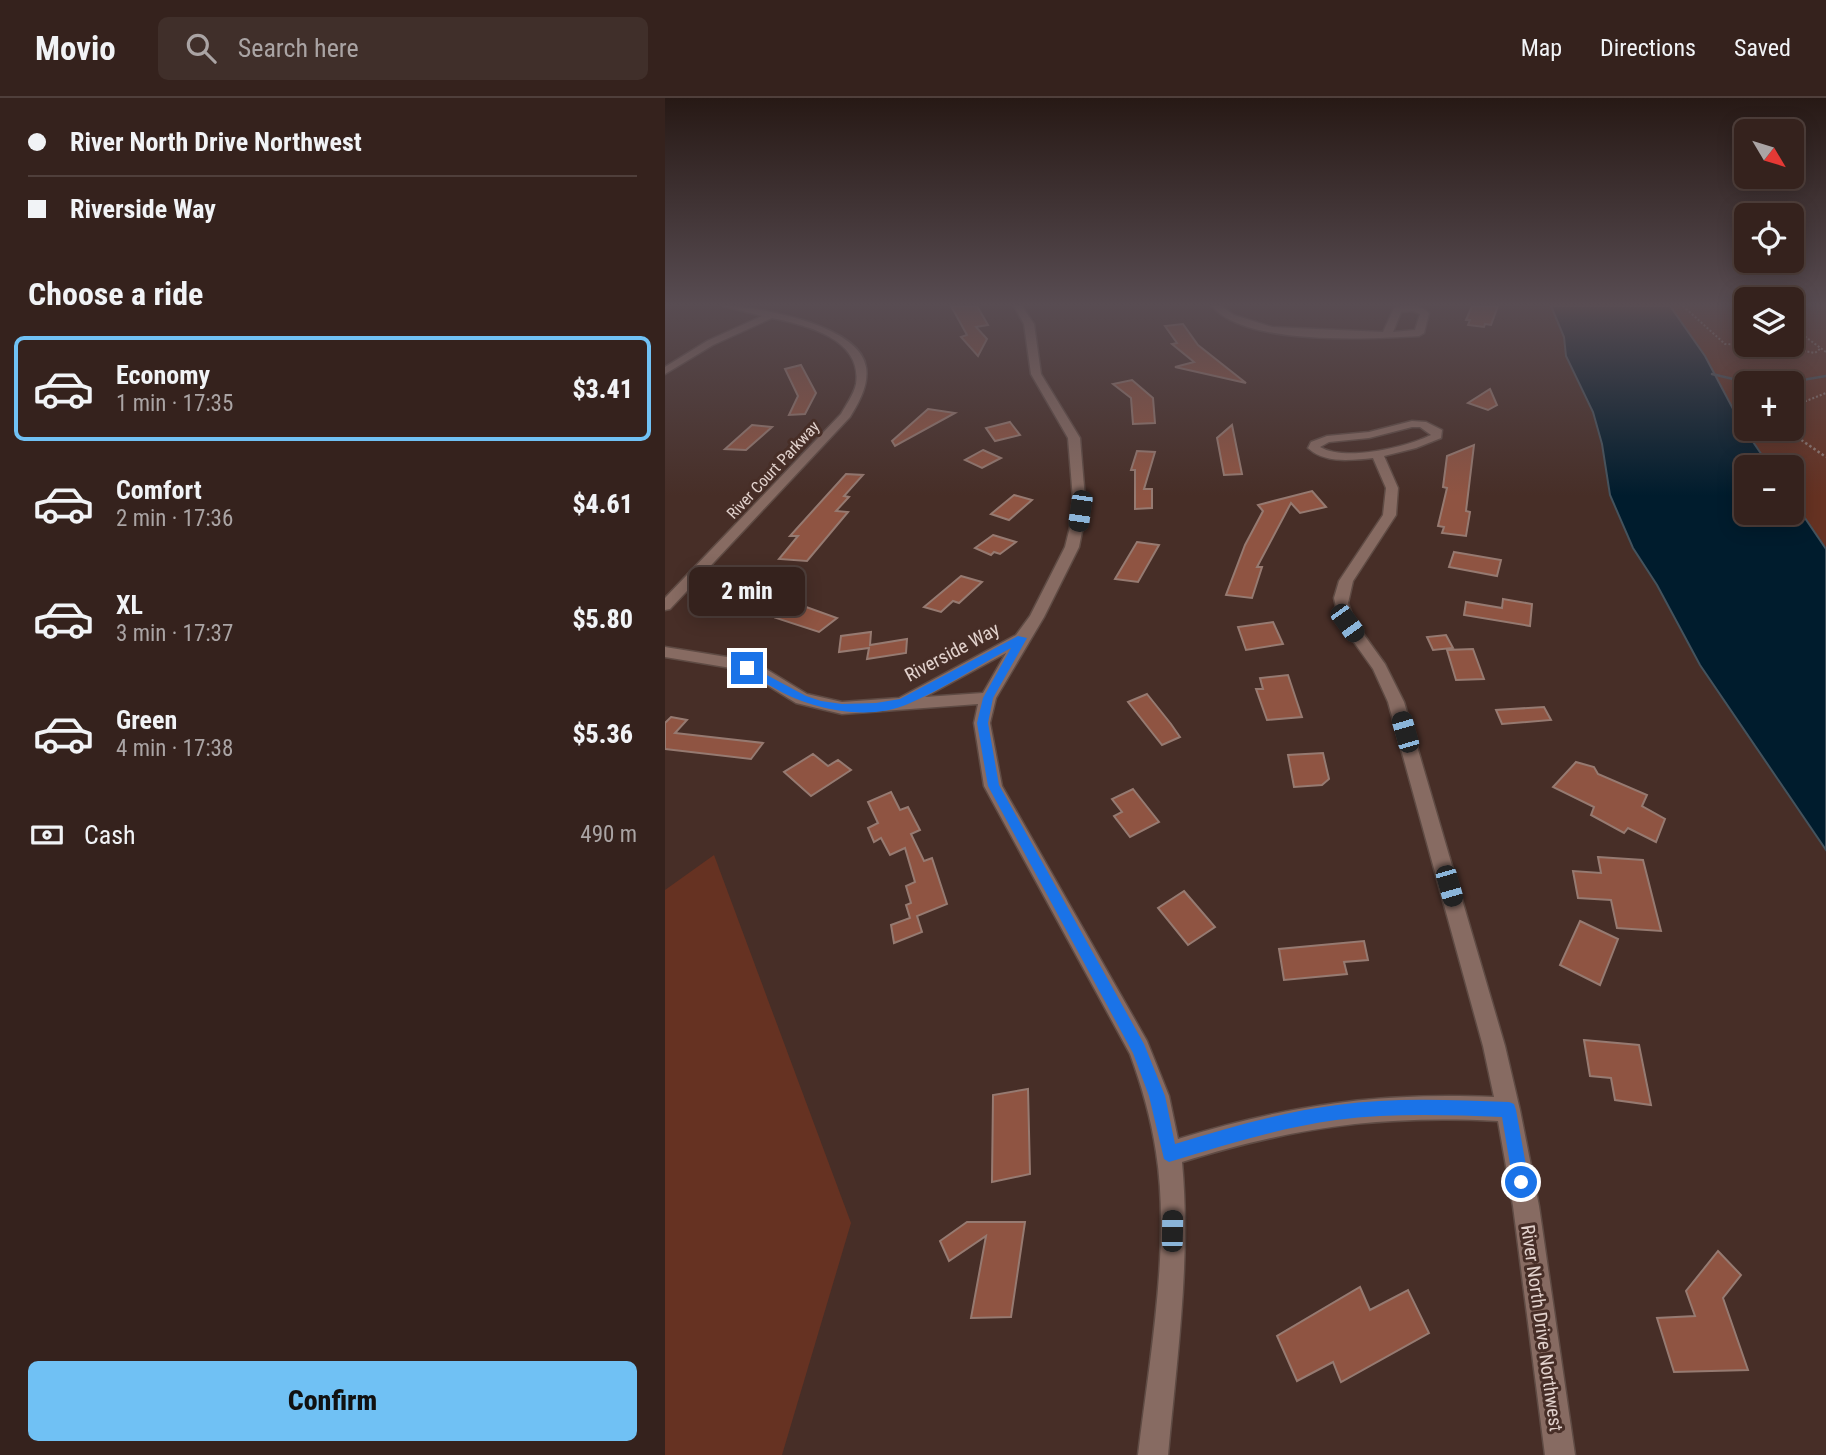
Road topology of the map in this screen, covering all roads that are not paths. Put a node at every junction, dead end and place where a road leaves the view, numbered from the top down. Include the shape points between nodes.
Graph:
1 (862, 369) edge
2 (1035, 369) edge
3 (1377, 454) junction
4 (665, 606) edge
5 (1022, 638) junction
6 (665, 652) edge
7 (988, 698) junction
8 (903, 702) junction
9 (1509, 1110) junction
10 (1169, 1154) junction
11 (1153, 1455) edge
12 (1560, 1455) edge

1 - 4 street, River Court Parkway via 863,384 846,415
2 - 5 street via 1074,438 1080,511 1072,547
3 - 3 street via 1434,439 1438,433 1412,424 1327,439 1314,448 1325,456
3 - 9 street, River North Drive Northwest via 1392,481 1393,505 1385,525 1345,581 1341,604 1347,623 1380,668 1397,702
5 - 7 street
5 - 8 street, Riverside Way
6 - 8 street, Riverside Way via 734,663 820,705 842,708
7 - 8 street, Riverside Way
7 - 10 street via 982,723 993,786 1139,1049 1157,1096
9 - 10 street via 1423,1106 1337,1112 1253,1128
9 - 12 street, River North Drive Northwest
10 - 11 street via 1171,1285

